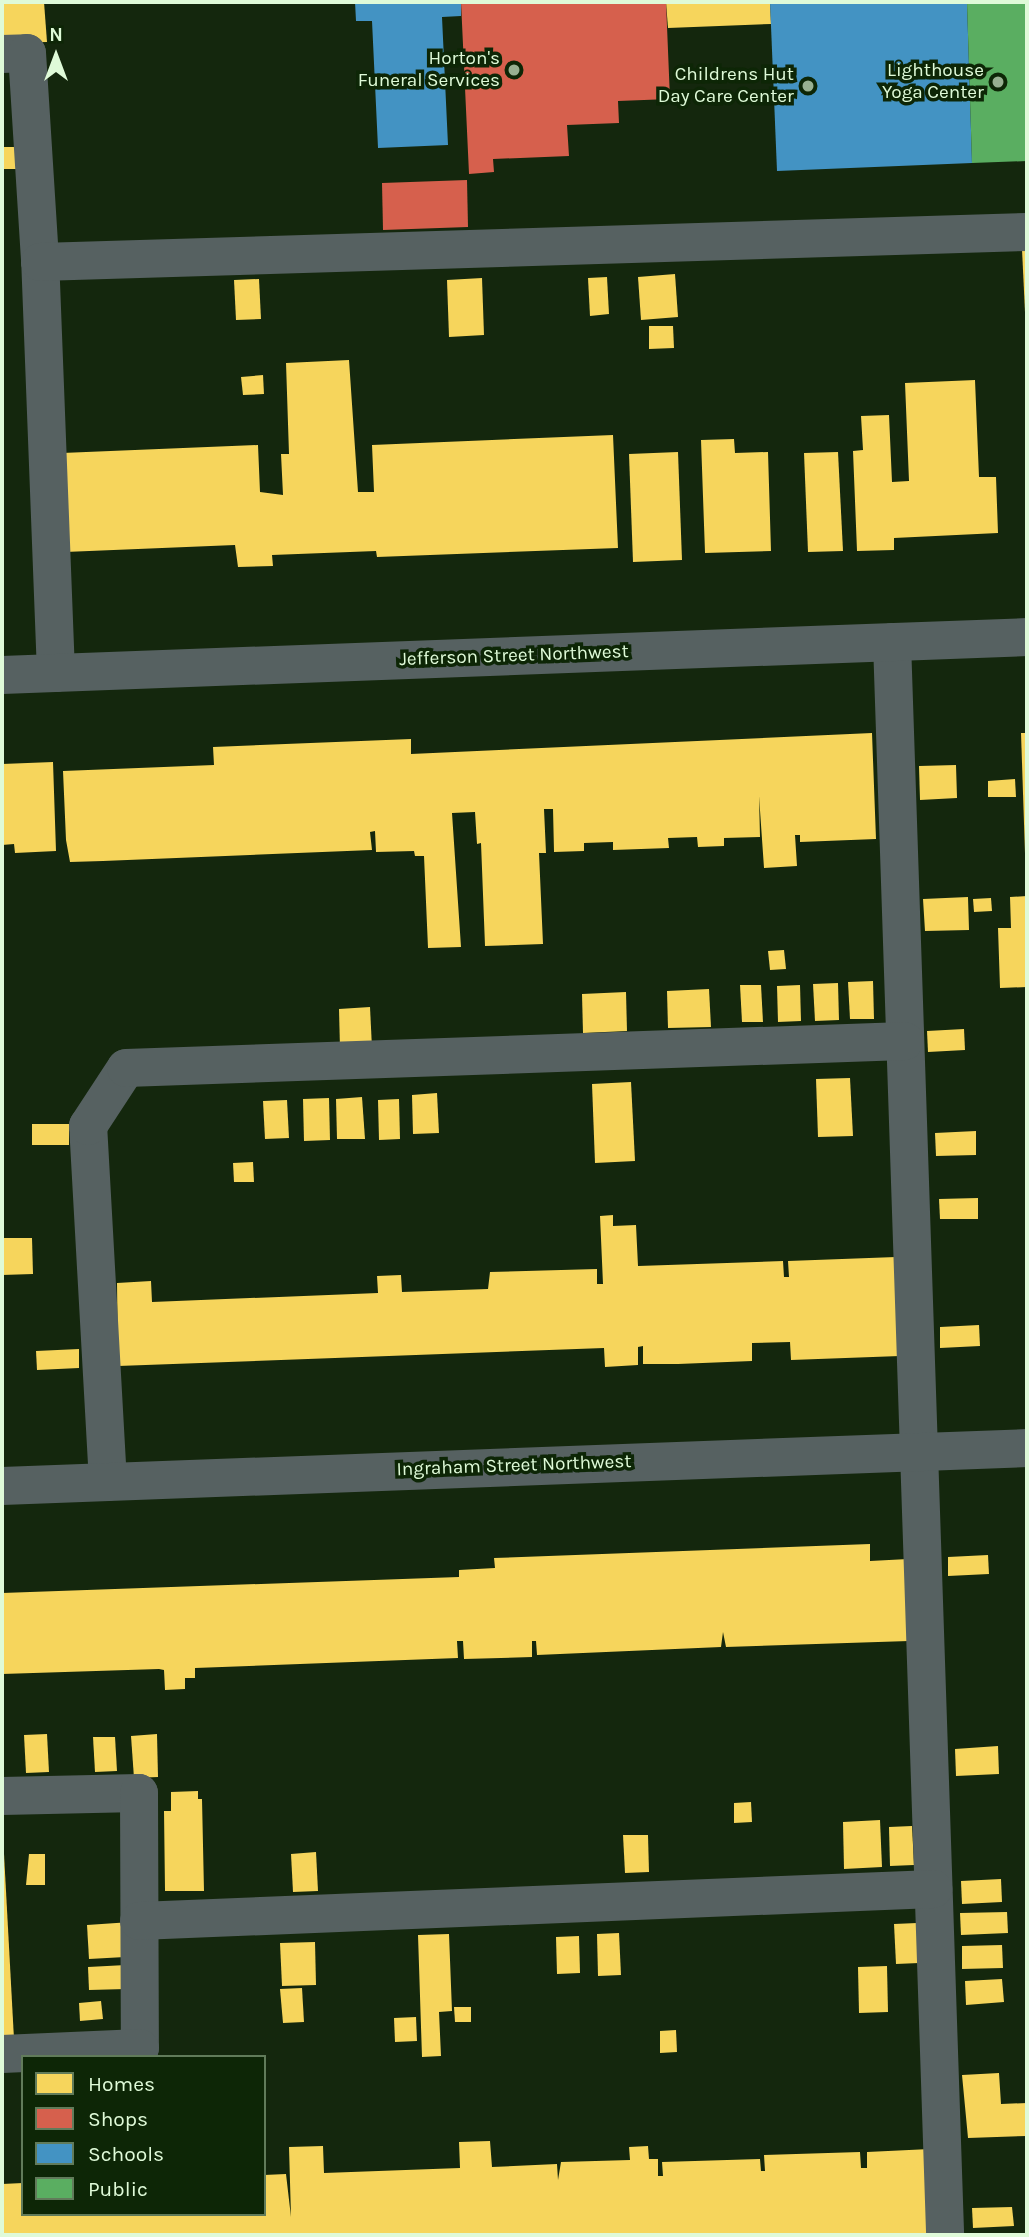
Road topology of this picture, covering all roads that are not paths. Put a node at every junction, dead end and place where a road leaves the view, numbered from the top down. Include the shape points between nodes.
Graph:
1 (2, 54) edge
2 (1027, 232) edge
3 (40, 262) junction
4 (1027, 637) edge
5 (892, 642) junction
6 (56, 673) junction
7 (2, 675) edge
8 (905, 1041) junction
9 (1027, 1448) edge
10 (918, 1452) junction
11 (108, 1482) junction
12 (2, 1486) edge
13 (2, 1797) edge
14 (933, 1889) junction
15 (139, 1921) junction
16 (2, 2054) edge
17 (945, 2235) edge

1 - 3 street via 27,53
2 - 3 street
3 - 6 street
4 - 5 street, Jefferson Street Northwest
5 - 6 street, Jefferson Street Northwest
5 - 8 street
6 - 7 street, Jefferson Street Northwest
8 - 10 street
8 - 11 street via 126,1068 88,1126
9 - 10 street, Ingraham Street Northwest
10 - 11 street, Ingraham Street Northwest
10 - 14 street
11 - 12 street, Ingraham Street Northwest
13 - 15 street via 139,1793
14 - 15 street
14 - 17 street
15 - 16 street via 140,2048

